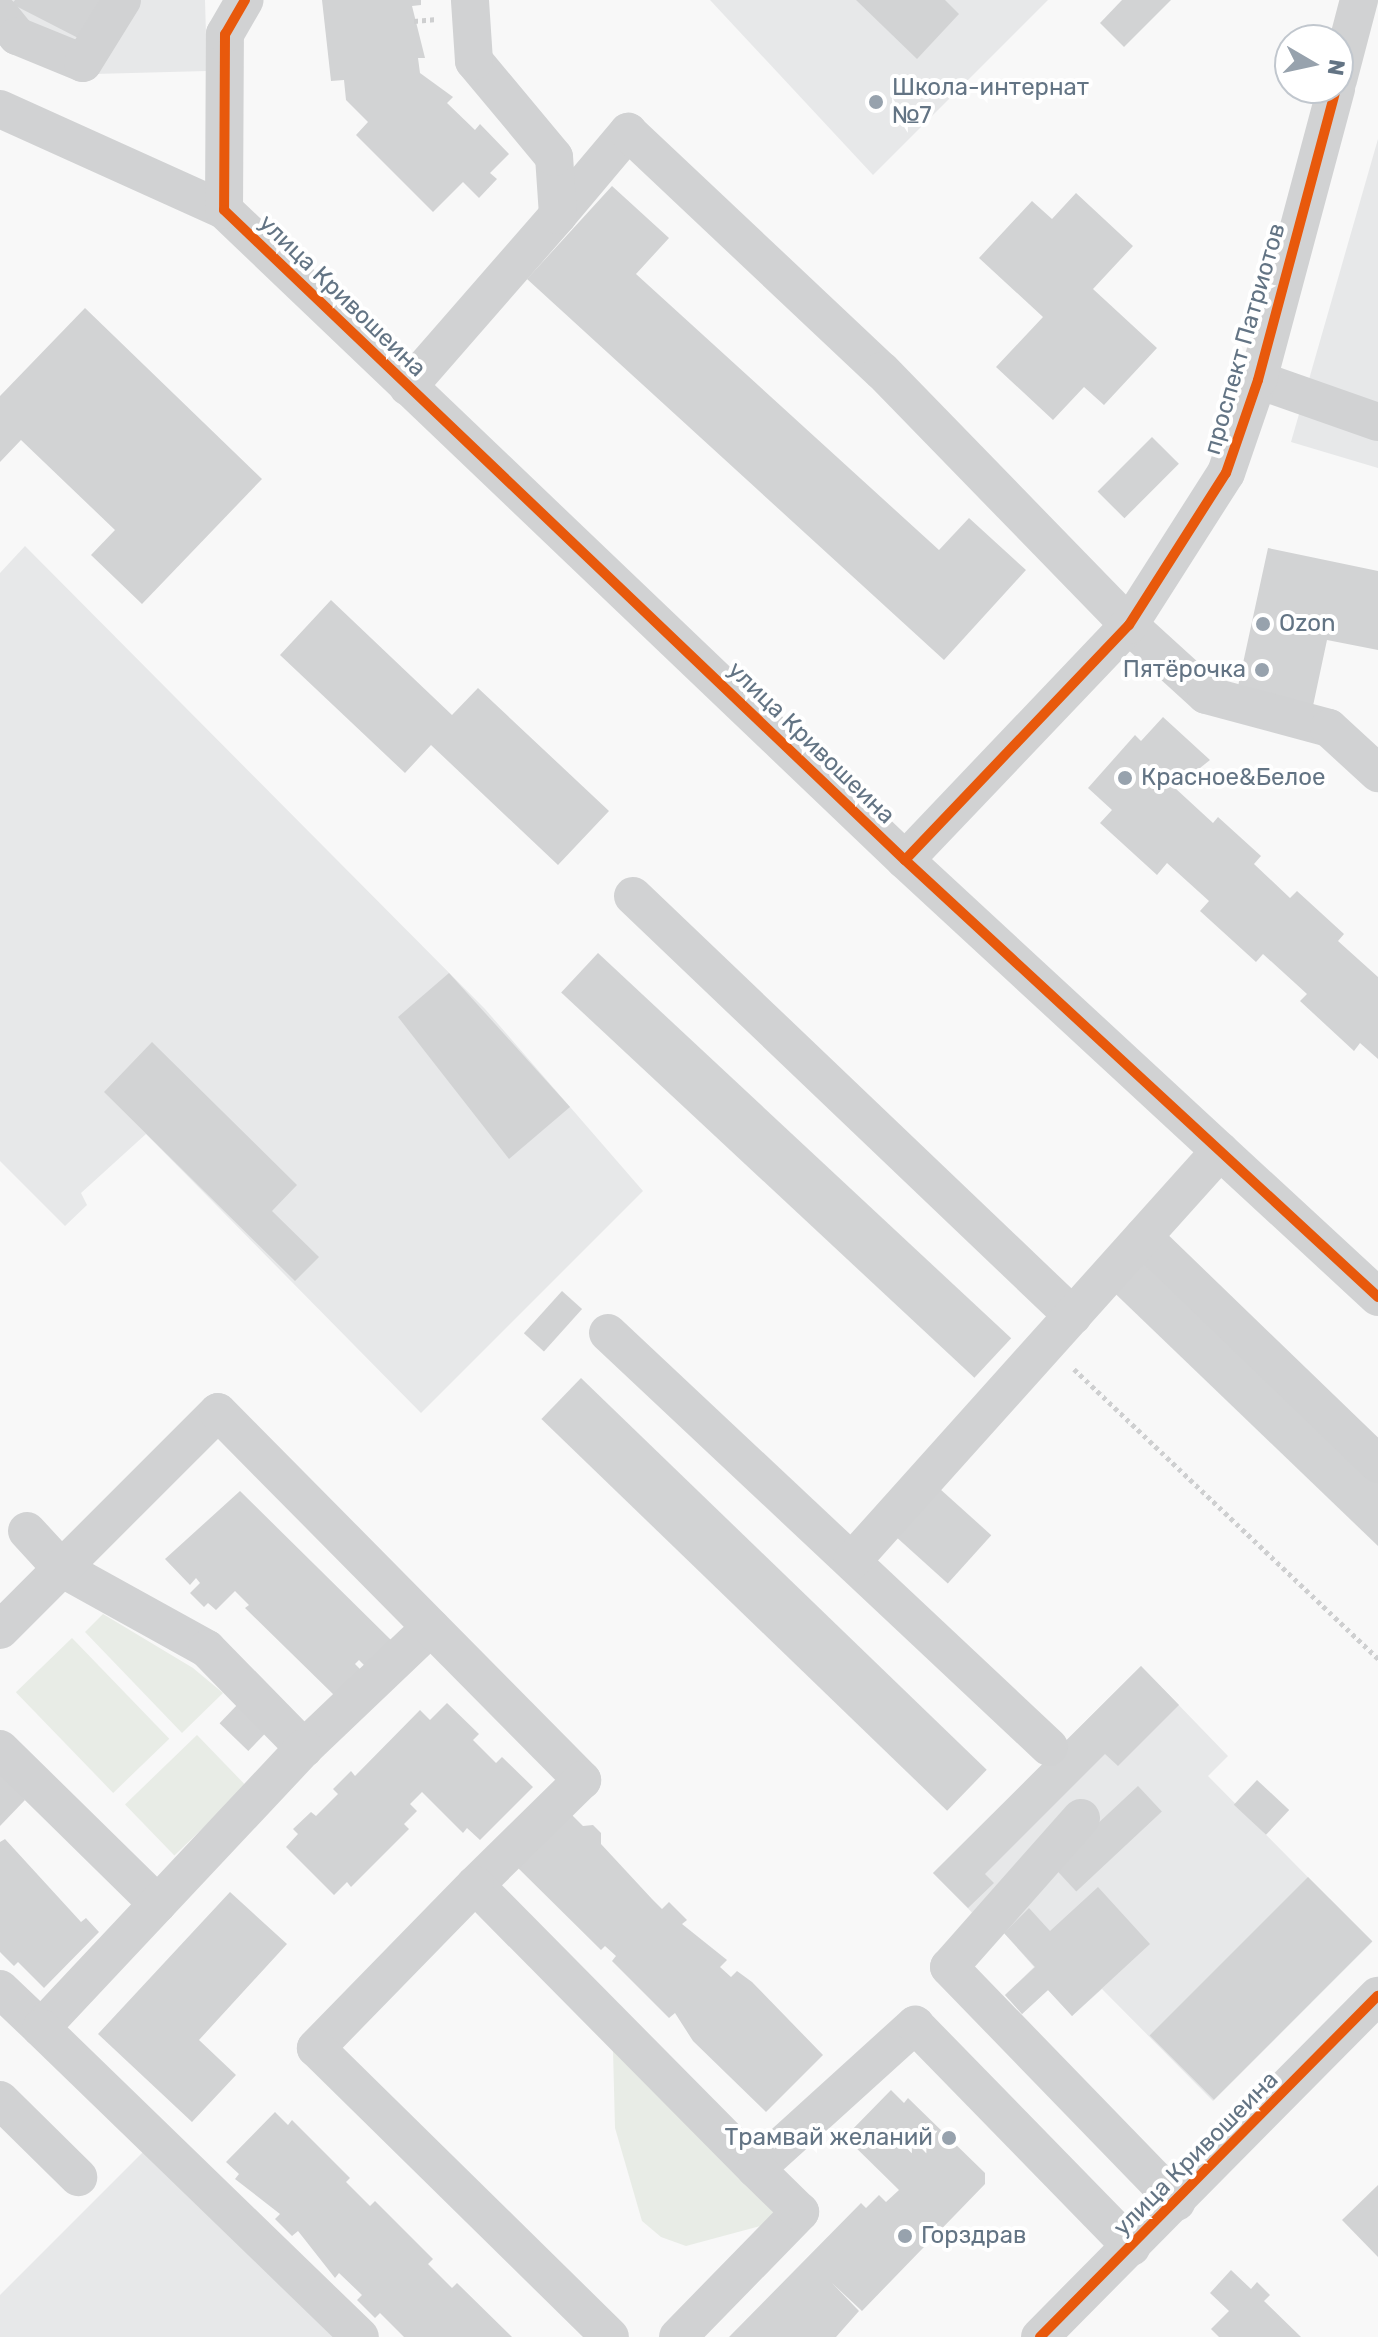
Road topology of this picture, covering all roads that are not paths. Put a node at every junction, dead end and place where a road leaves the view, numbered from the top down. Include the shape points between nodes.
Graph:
1 (122, 0) edge
2 (245, 0) edge
3 (470, 0) edge
4 (1359, 0) edge
5 (0, 15) edge
6 (222, 17) edge
7 (1353, 24) edge
8 (1332, 104) edge
9 (0, 109) edge
10 (224, 210) junction
11 (558, 215) junction
12 (1258, 380) junction
13 (408, 387) junction
14 (1378, 422) edge
15 (1129, 625) junction
16 (1378, 773) edge
17 (905, 860) junction
18 (633, 896) dead end
19 (1220, 1151) junction
20 (1143, 1237) junction
21 (1378, 1297) edge
22 (1073, 1316) junction
23 (608, 1333) dead end
24 (1378, 1464) edge
25 (27, 1531) dead end
26 (852, 1561) junction
27 (61, 1568) junction
28 (431, 1627) junction
29 (0, 1630) edge
30 (1049, 1747) dead end
31 (304, 1748) junction
32 (0, 1749) edge
33 (1081, 1818) dead end
34 (475, 1885) junction
35 (158, 1904) junction
36 (0, 1989) edge
37 (1378, 1996) edge
38 (41, 2028) junction
39 (0, 2100) edge
40 (756, 2169) junction
41 (78, 2177) dead end
42 (1177, 2202) junction
43 (1132, 2247) junction
44 (589, 2330) edge
45 (360, 2337) edge
46 (678, 2337) edge
47 (1040, 2337) edge

1 - 5 street via 83,63 17,36
2 - 6 street
3 - 11 street via 474,61 554,157
4 - 7 street
6 - 10 street
8 - 12 street, проспект Патриотов
9 - 10 street, улица Кривошеина
10 - 13 street, улица Кривошеина
11 - 13 street
11 - 15 street via 628,132 882,371
12 - 14 street
12 - 15 street, проспект Патриотов via 1226,473
13 - 17 street, улица Кривошеина
15 - 16 street via 1206,695 1329,728
15 - 17 street, проспект Патриотов
17 - 19 street, улица Кривошеина
18 - 22 street
19 - 20 street
19 - 21 street, улица Кривошеина
20 - 22 street
20 - 24 street
22 - 26 street
23 - 26 street
25 - 27 street
26 - 30 street
27 - 28 street via 218,1412
27 - 29 street
27 - 31 street via 207,1649
28 - 31 street
28 - 34 street via 582,1780
31 - 35 street
32 - 35 street
33 - 42 street via 949,1967
34 - 40 street
34 - 44 street via 316,2048
35 - 38 street
36 - 38 street
37 - 42 street, улица Кривошеина
38 - 45 street
39 - 41 street
40 - 43 street via 915,2025
40 - 46 street via 800,2212
42 - 43 street, улица Кривошеина
43 - 47 street, улица Кривошеина

